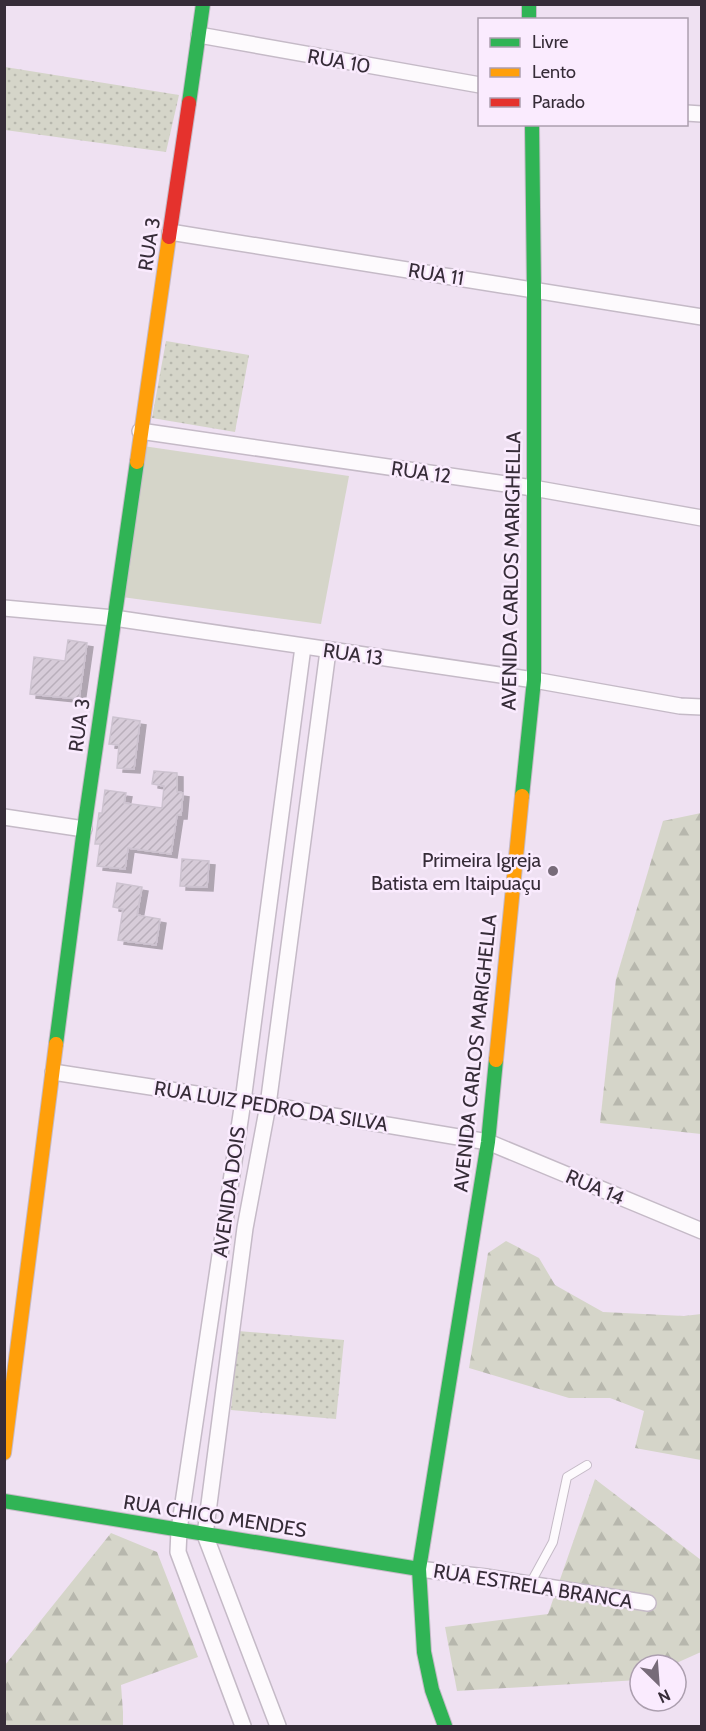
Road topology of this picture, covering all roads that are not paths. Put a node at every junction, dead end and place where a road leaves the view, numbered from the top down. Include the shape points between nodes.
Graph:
1 (203, 4) edge
2 (199, 35) junction
3 (478, 85) edge
4 (532, 126) edge
5 (170, 232) junction
6 (534, 289) junction
7 (702, 317) edge
8 (140, 431) junction
9 (533, 488) junction
10 (702, 518) edge
11 (4, 608) edge
12 (114, 618) junction
13 (303, 647) junction
14 (328, 651) junction
15 (534, 680) junction
16 (702, 707) edge
17 (4, 817) edge
18 (84, 829) junction
19 (52, 1072) junction
20 (243, 1101) junction
21 (268, 1105) junction
22 (488, 1142) junction
23 (702, 1231) edge
24 (4, 1453) edge
25 (587, 1465) dead end
26 (4, 1501) edge
27 (179, 1530) junction
28 (205, 1535) junction
29 (419, 1569) junction
30 (530, 1584) junction
31 (648, 1603) dead end
32 (243, 1726) edge
33 (278, 1726) edge
34 (445, 1726) edge

1 - 2 main road, RUA 3
2 - 3 street, RUA 10
2 - 5 main road, RUA 3
4 - 6 main road, AVENIDA CARLOS MARIGHELLA
5 - 6 street, RUA 11
5 - 8 main road, RUA 3
6 - 7 street, RUA 11
6 - 9 main road, AVENIDA CARLOS MARIGHELLA
8 - 9 street, RUA 12
8 - 12 main road, RUA 3
9 - 10 street, RUA 12
9 - 15 main road, AVENIDA CARLOS MARIGHELLA
11 - 12 street, RUA 13
12 - 13 street, RUA 13
12 - 18 main road, RUA 3
13 - 14 street, RUA 13
13 - 20 street, AVENIDA DOIS
14 - 15 street, RUA 13
14 - 21 street, AVENIDA DOIS
15 - 16 street, RUA 13
15 - 22 main road, AVENIDA CARLOS MARIGHELLA
17 - 18 street
18 - 19 main road, RUA 3
19 - 20 street, RUA LUIZ PEDRO DA SILVA
19 - 24 main road, RUA 3
20 - 21 street, RUA LUIZ PEDRO DA SILVA
20 - 27 street, AVENIDA DOIS
21 - 22 street, RUA LUIZ PEDRO DA SILVA
21 - 28 street, AVENIDA DOIS via 244,1228
22 - 23 street, RUA 14
22 - 29 main road, AVENIDA CARLOS MARIGHELLA
25 - 30 lane via 567,1477 553,1542
26 - 27 main road, RUA CHICO MENDES
27 - 28 main road, RUA CHICO MENDES
27 - 32 street, AVENIDA DOIS via 178,1552
28 - 29 main road, RUA CHICO MENDES
28 - 33 street, AVENIDA DOIS
29 - 30 street, RUA ESTRELA BRANCA
29 - 34 main road, AVENIDA CARLOS MARIGHELLA via 424,1652
30 - 31 street, RUA ESTRELA BRANCA

